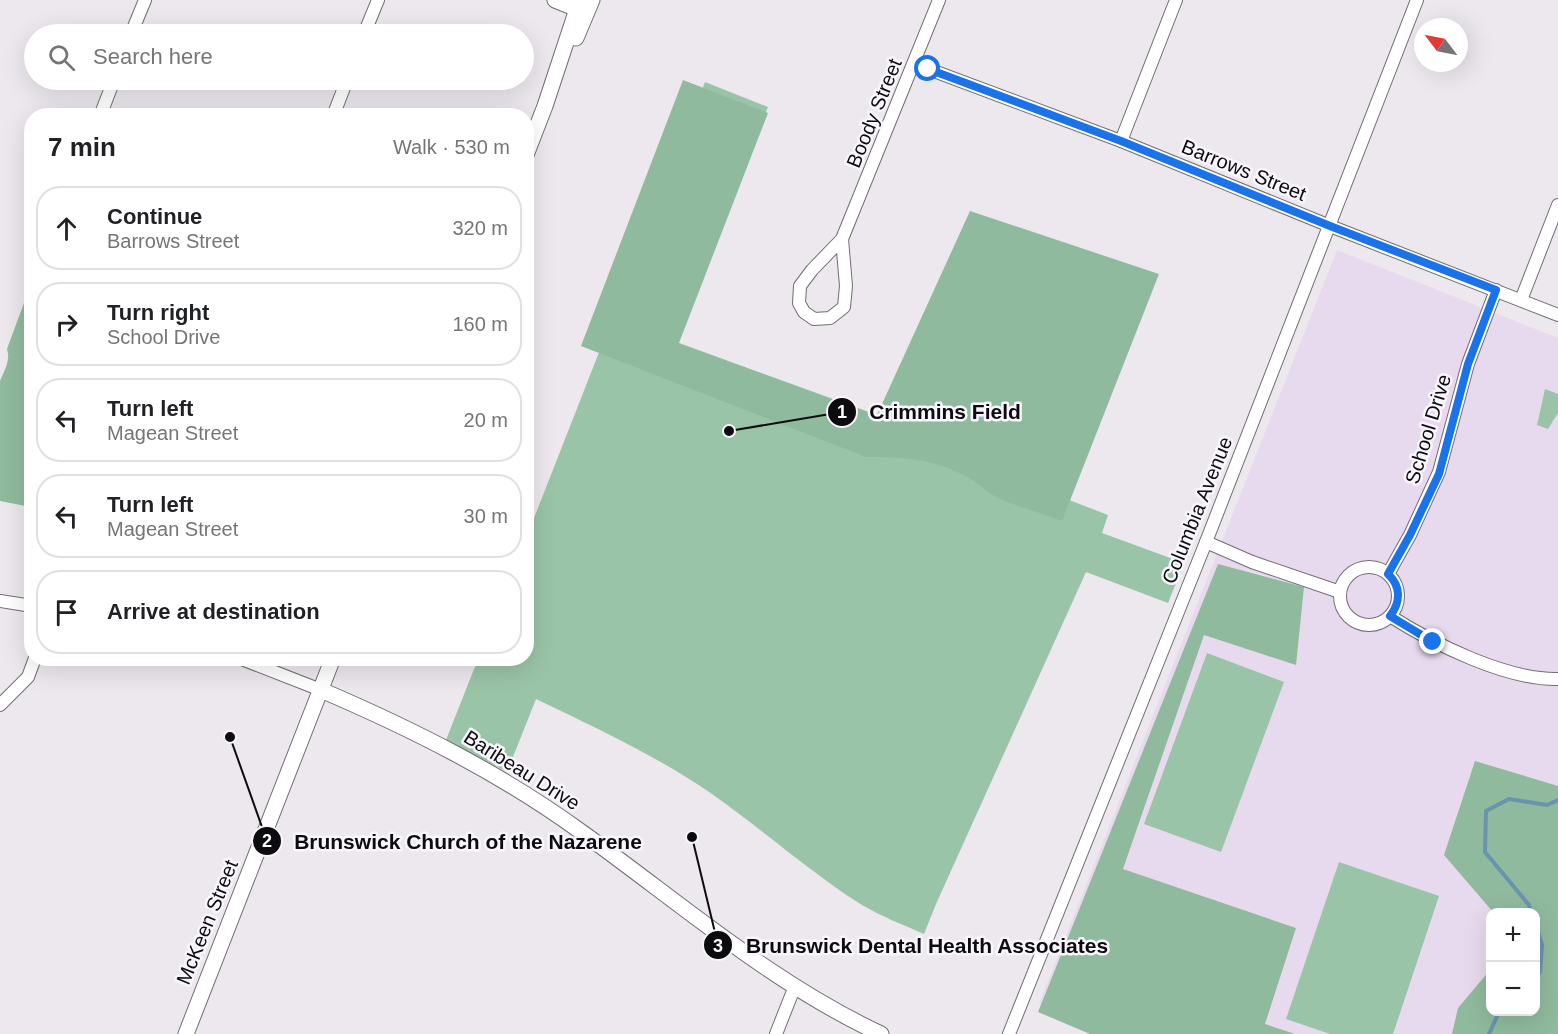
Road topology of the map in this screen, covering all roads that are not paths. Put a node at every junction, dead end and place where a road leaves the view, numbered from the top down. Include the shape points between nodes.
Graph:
1 (145, 0) edge
2 (378, 0) edge
3 (555, 0) edge
4 (939, 0) edge
5 (1176, 0) edge
6 (1412, 1) edge
7 (584, 5) edge
8 (135, 24) edge
9 (368, 24) edge
10 (915, 64) junction
11 (110, 90) edge
12 (343, 90) edge
13 (103, 108) edge
14 (336, 108) edge
15 (534, 134) edge
16 (1121, 141) junction
17 (1558, 205) edge
18 (1330, 226) junction
19 (842, 239) junction
20 (1496, 290) junction
21 (1521, 300) junction
22 (1558, 315) edge
23 (1206, 543) junction
24 (1388, 574) junction
25 (1341, 592) junction
26 (0, 601) edge
27 (24, 605) edge
28 (1390, 616) junction
29 (32, 666) edge
30 (260, 666) edge
31 (330, 666) edge
32 (1558, 679) edge
33 (321, 690) junction
34 (0, 705) edge
35 (795, 986) junction
36 (186, 1034) edge
37 (776, 1034) edge
38 (881, 1034) edge
39 (1010, 1034) edge

1 - 8 street
2 - 9 street
3 - 7 street
4 - 10 street, Boody Street
5 - 16 street
6 - 18 street, Columbia Avenue
7 - 15 street
10 - 16 street, Barrows Street
10 - 19 street, Boody Street
11 - 13 street
12 - 14 street
16 - 18 street, Barrows Street
17 - 21 street
18 - 20 street, Barrows Street
18 - 23 street, Columbia Avenue
19 - 19 street, Boody Street via 800,286 800,303 814,319 830,318 844,307
20 - 21 street, Barrows Street
20 - 24 street, School Drive via 1468,364 1439,474
21 - 22 street, Barrows Street
23 - 25 street
23 - 39 street, Columbia Avenue
24 - 25 street via 1376,568 1360,569 1345,580
24 - 28 street via 1399,596
25 - 28 street via 1345,613 1357,622 1371,625
26 - 27 street
28 - 32 street via 1433,642 1475,659 1532,678
29 - 34 street via 28,677
30 - 33 street, Baribeau Drive
31 - 33 street, McKeen Street
33 - 35 street, Baribeau Drive via 446,748 527,795
33 - 36 street, McKeen Street
35 - 37 street
35 - 38 street, Baribeau Drive

